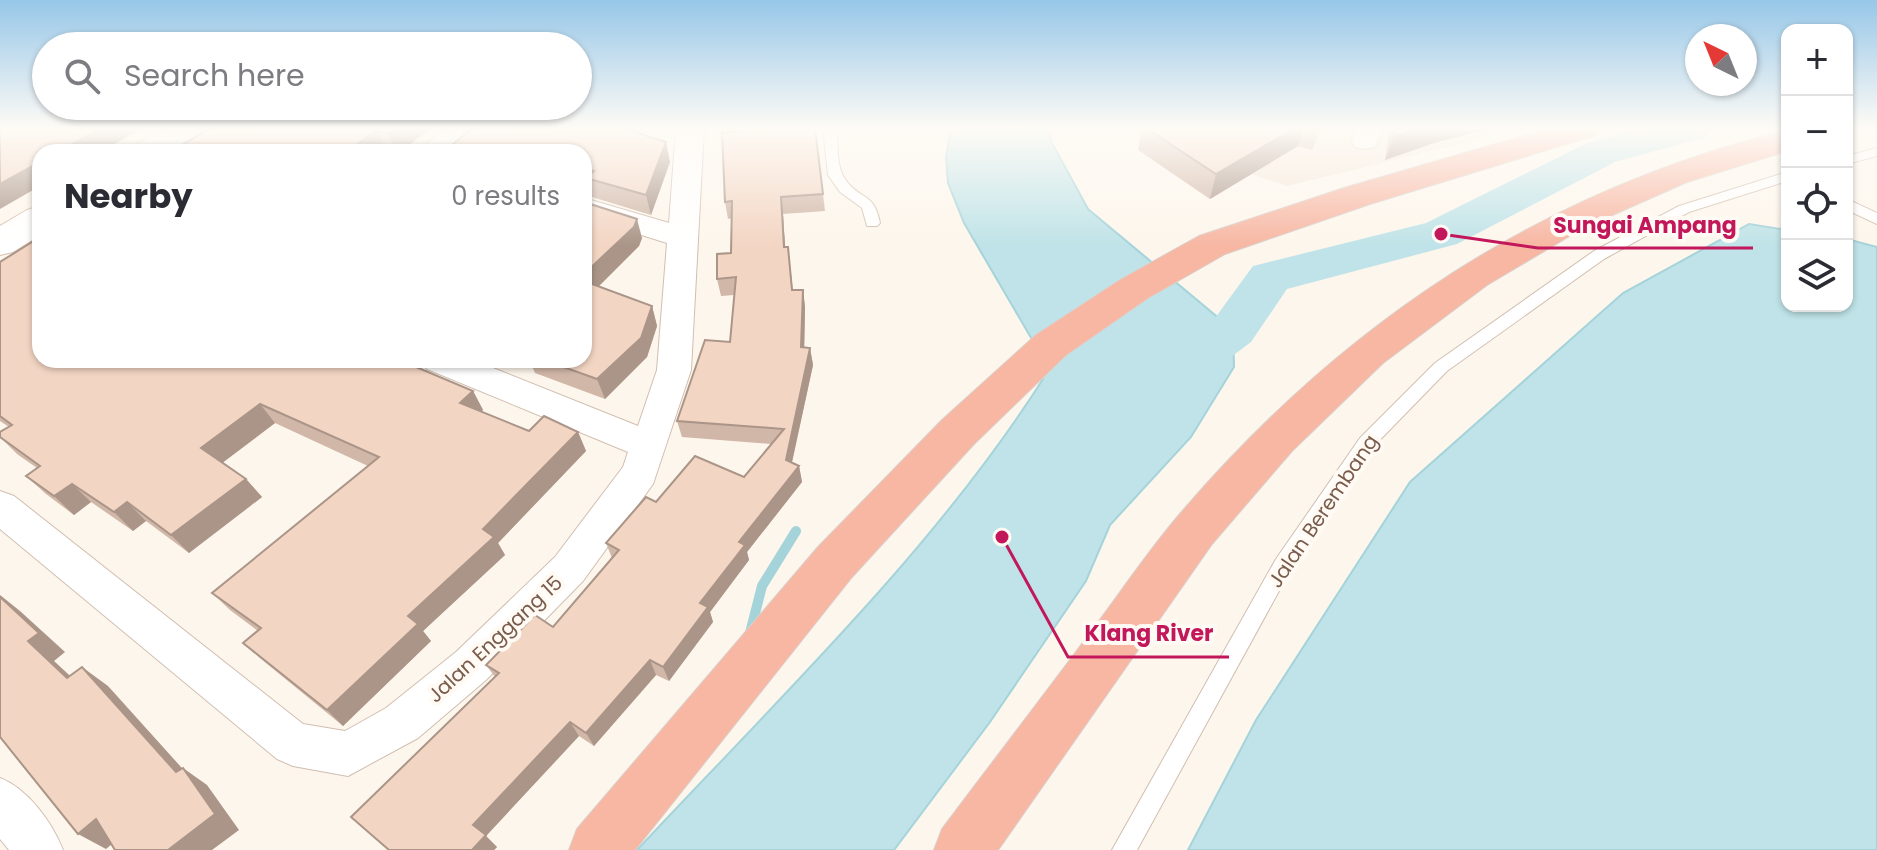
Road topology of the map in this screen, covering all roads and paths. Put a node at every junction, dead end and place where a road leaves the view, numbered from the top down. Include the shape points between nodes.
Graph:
1 (688, 168) edge
2 (834, 168) edge
3 (1452, 168) edge
4 (1696, 168) edge
5 (1781, 178) edge
6 (1853, 207) edge
7 (592, 209) edge
8 (1877, 219) edge
9 (32, 223) edge
10 (872, 223) dead end
11 (684, 238) junction
12 (0, 243) edge
13 (459, 368) edge
14 (650, 446) junction
15 (0, 507) edge
16 (0, 801) edge
17 (39, 850) edge
18 (598, 850) edge
19 (963, 850) edge
20 (1124, 850) edge

1 - 11 street, Jalan Enggang 15
2 - 10 lane via 841,188 869,206
3 - 18 highway via 1212,245 1051,345 958,432 835,562
4 - 19 highway via 1570,220 1473,276 1368,352 1276,439 1195,530
5 - 20 lane, Jalan Berembang via 1684,209 1599,255 1441,367 1387,421 1366,443 1283,565
6 - 8 lane
7 - 11 street
9 - 12 main road
11 - 14 street, Jalan Enggang 15 via 674,370
13 - 14 street
14 - 15 street, Jalan Enggang 15 via 640,473 569,569 471,666 402,723 348,754 293,744
16 - 17 street

